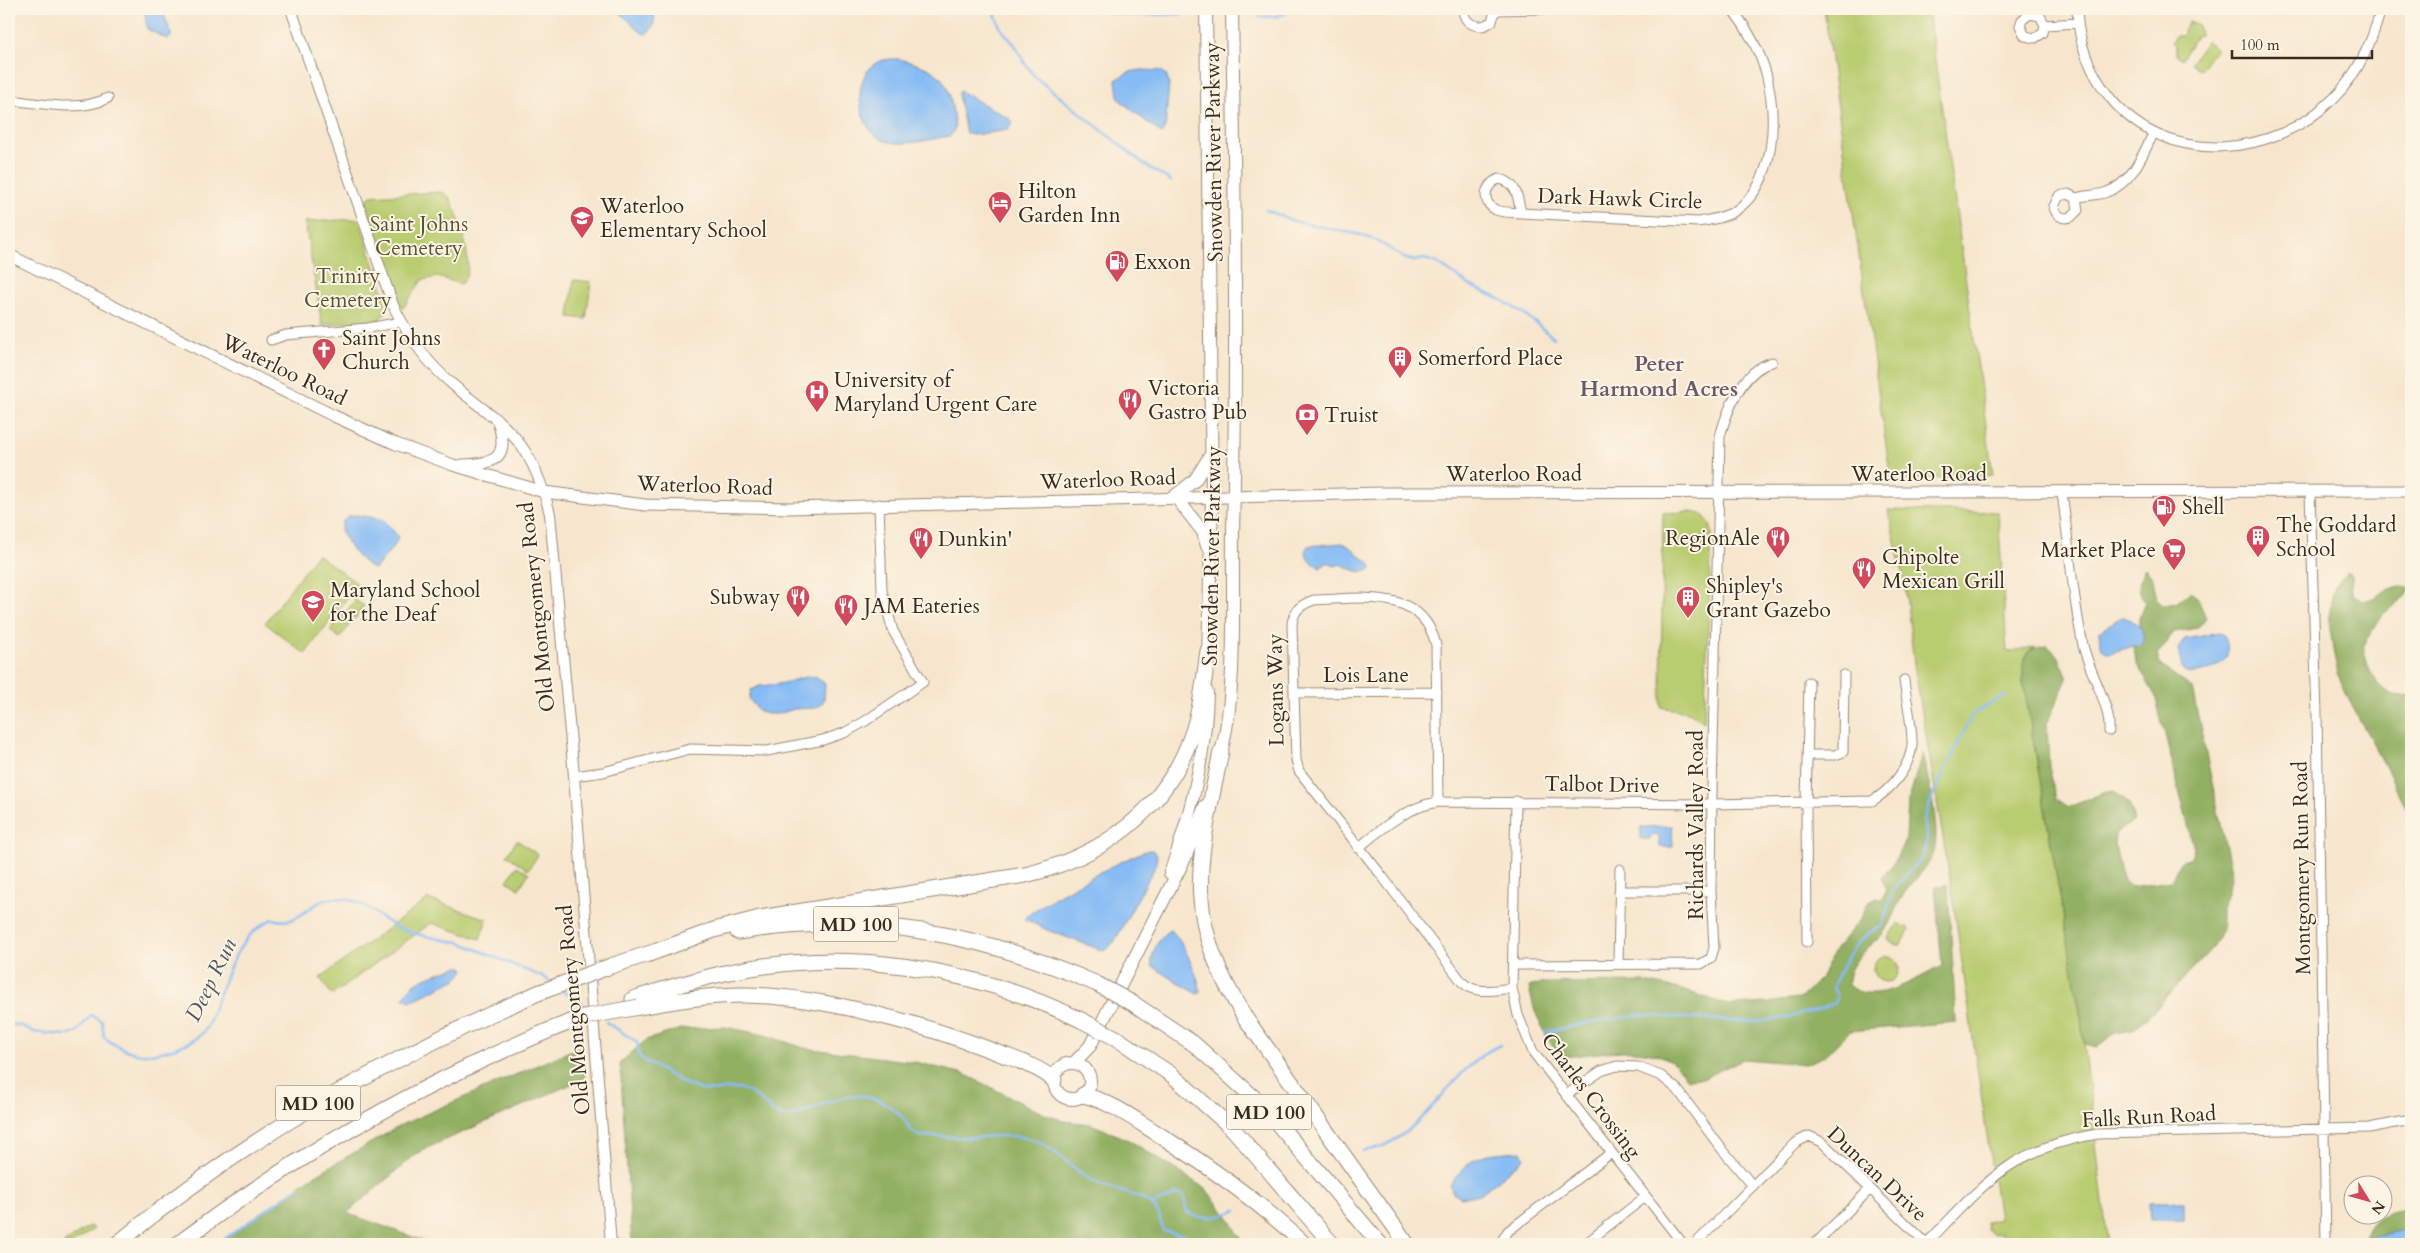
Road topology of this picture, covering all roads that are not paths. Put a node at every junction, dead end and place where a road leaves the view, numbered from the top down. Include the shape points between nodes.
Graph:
1 (291, 9) edge
2 (1206, 9) edge
3 (1232, 9) edge
4 (1463, 9) edge
5 (1496, 9) edge
6 (1545, 9) edge
7 (1732, 9) edge
8 (2077, 9) edge
9 (2381, 9) edge
10 (2078, 23) junction
11 (2045, 25) dead end
12 (108, 98) dead end
13 (9, 100) edge
14 (2153, 134) junction
15 (2076, 198) dead end
16 (1520, 213) junction
17 (9, 255) edge
18 (402, 322) junction
19 (271, 340) dead end
20 (1772, 362) dead end
21 (498, 421) junction
22 (1211, 454) junction
23 (453, 465) junction
24 (2411, 491) edge
25 (544, 492) junction
26 (1720, 492) junction
27 (2310, 492) junction
28 (2062, 493) junction
29 (1175, 496) junction
30 (1212, 497) junction
31 (1234, 497) junction
32 (879, 504) junction
33 (1210, 556) junction
34 (1208, 651) junction
35 (1844, 675) dead end
36 (1904, 680) dead end
37 (1809, 682) dead end
38 (1437, 692) junction
39 (1295, 693) junction
40 (2109, 731) dead end
41 (1221, 752) junction
42 (1807, 755) junction
43 (574, 776) junction
44 (1516, 801) junction
45 (1438, 802) junction
46 (1806, 803) junction
47 (1712, 804) junction
48 (1358, 848) junction
49 (1620, 869) dead end
50 (1711, 890) junction
51 (1619, 891) junction
52 (1157, 910) junction
53 (1807, 942) dead end
54 (649, 954) junction
55 (1618, 963) junction
56 (1513, 965) junction
57 (1512, 988) junction
58 (636, 1003) junction
59 (1090, 1046) junction
60 (1074, 1064) junction
61 (1086, 1071) junction
62 (1054, 1080) junction
63 (1083, 1095) junction
64 (1566, 1095) junction
65 (2411, 1120) edge
66 (2324, 1130) junction
67 (1611, 1153) junction
68 (1753, 1186) junction
69 (1870, 1189) junction
70 (1645, 1197) junction
71 (117, 1244) edge
72 (178, 1244) edge
73 (611, 1244) edge
74 (1304, 1244) edge
75 (1332, 1244) edge
76 (1380, 1244) edge
77 (1407, 1244) edge
78 (1500, 1244) edge
79 (1585, 1244) edge
80 (1683, 1244) edge
81 (1696, 1244) edge
82 (1815, 1244) edge
83 (1926, 1244) edge
84 (2326, 1244) edge

1 - 18 street, Old Montgomery Road via 393,305
2 - 22 main road, Snowden River Parkway
3 - 31 main road, Snowden River Parkway via 1237,311
4 - 5 street via 1467,21 1481,27 1492,21
5 - 6 street
7 - 16 street, Dark Hawk Circle via 1760,56 1772,109 1767,166 1744,203 1722,216 1698,222
8 - 10 street
9 - 14 street via 2359,65 2334,98 2304,122 2269,139 2230,148 2189,145
10 - 11 street
10 - 14 street via 2094,76 2117,106
12 - 13 street via 97,104 80,106
14 - 15 street via 2122,184 2106,192
16 - 16 street, Dark Hawk Circle via 1499,211 1490,205 1486,192 1493,181 1500,179 1515,188
17 - 23 main road, Waterloo Road via 334,416
18 - 19 street via 286,335
18 - 21 street, Old Montgomery Road via 450,383
20 - 26 street, Richards Valley Road via 1758,368 1728,410 1720,436
21 - 23 main road via 503,444 495,460 483,464
21 - 25 street, Old Montgomery Road via 521,445
22 - 29 main road via 1195,480
22 - 30 main road, Snowden River Parkway
23 - 25 main road, Waterloo Road
24 - 27 main road, Waterloo Road
25 - 32 main road, Waterloo Road via 680,506 789,508
25 - 43 street, Old Montgomery Road via 550,514
26 - 28 main road, Waterloo Road
26 - 31 main road, Waterloo Road
26 - 47 street, Richards Valley Road
27 - 28 main road, Waterloo Road
27 - 66 street, Montgomery Run Road
28 - 40 street via 2082,642 2091,673 2107,708
29 - 30 main road, Waterloo Road
29 - 32 main road, Waterloo Road
29 - 33 main road via 1203,532
30 - 31 main road, Waterloo Road
30 - 33 main road, Snowden River Parkway
31 - 41 main road, Snowden River Parkway via 1229,686
32 - 43 street via 884,599 893,631 924,682 864,722 823,740 767,751 690,749 603,772
33 - 34 main road, Snowden River Parkway
34 - 52 main road, Snowden River Parkway via 1207,712 1201,761 1180,845
34 - 54 highway via 1199,710 1191,738 1178,765 1145,811 1102,846 1056,868 760,918 714,930
35 - 42 street via 1844,752
36 - 46 street, Talbot Drive via 1912,746 1902,771 1888,790 1872,801
37 - 42 street
38 - 39 street, Lois Lane
38 - 39 street, Logans Way via 1433,632 1414,610 1400,602 1382,599 1314,600 1298,608 1292,624
38 - 45 street, Logans Way
39 - 48 street, Logans Way via 1298,771
41 - 52 main road, Snowden River Parkway via 1203,814 1185,858
41 - 77 highway via 1200,860 1199,886 1208,943 1230,994 1246,1019
42 - 46 street
43 - 73 street, Old Montgomery Road
44 - 45 street, Talbot Drive
44 - 47 street, Talbot Drive
44 - 56 street, Charles Crossing
45 - 48 street, Talbot Drive via 1410,810
46 - 47 street, Talbot Drive
46 - 53 street
47 - 50 street, Richards Valley Road
48 - 57 street, Logans Way via 1462,982 1480,991
49 - 51 street
50 - 51 street
50 - 55 street, Richards Valley Road via 1714,948 1711,958 1700,964
51 - 55 street
52 - 59 main road, Snowden River Parkway
54 - 71 highway, MD 100, bridge via 538,993 406,1054 330,1095 184,1191
54 - 76 highway, MD 100, bridge via 716,936 763,928 853,924 942,933 1022,954 1097,984 1194,1044 1262,1105
55 - 56 street, Richards Valley Road
56 - 57 street, Charles Crossing
57 - 64 street, Charles Crossing via 1518,1015 1533,1052
58 - 62 highway via 729,995 828,1005 953,1037 1039,1070
58 - 72 highway, MD 100, bridge via 577,1019 428,1086 353,1127 256,1187
58 - 75 highway, MD 100, bridge via 726,972 793,963 852,961 972,978 1043,1002 1116,1038 1172,1075 1234,1130
59 - 60 main road, Snowden River Parkway
59 - 61 main road, Snowden River Parkway
60 - 61 main road
60 - 62 main road, Snowden River Parkway via 1063,1066
61 - 63 main road, Snowden River Parkway via 1089,1085
62 - 63 main road via 1057,1092 1066,1098
63 - 74 highway via 1103,1101 1182,1149 1259,1205
64 - 67 street, Charles Crossing
64 - 68 street via 1587,1078 1617,1066 1638,1067 1655,1073 1677,1089
65 - 66 street, Falls Run Road via 2368,1128
66 - 83 street, Falls Run Road via 2097,1134 2068,1138 2012,1163 1980,1188
66 - 84 street, Montgomery Run Road
67 - 70 street, Charles Crossing
67 - 78 street via 1508,1231
68 - 69 street, Duncan Drive via 1795,1143 1809,1136 1822,1142
68 - 81 street, Duncan Drive
69 - 82 street
69 - 83 street, Duncan Drive
70 - 79 street
70 - 80 street, Charles Crossing

